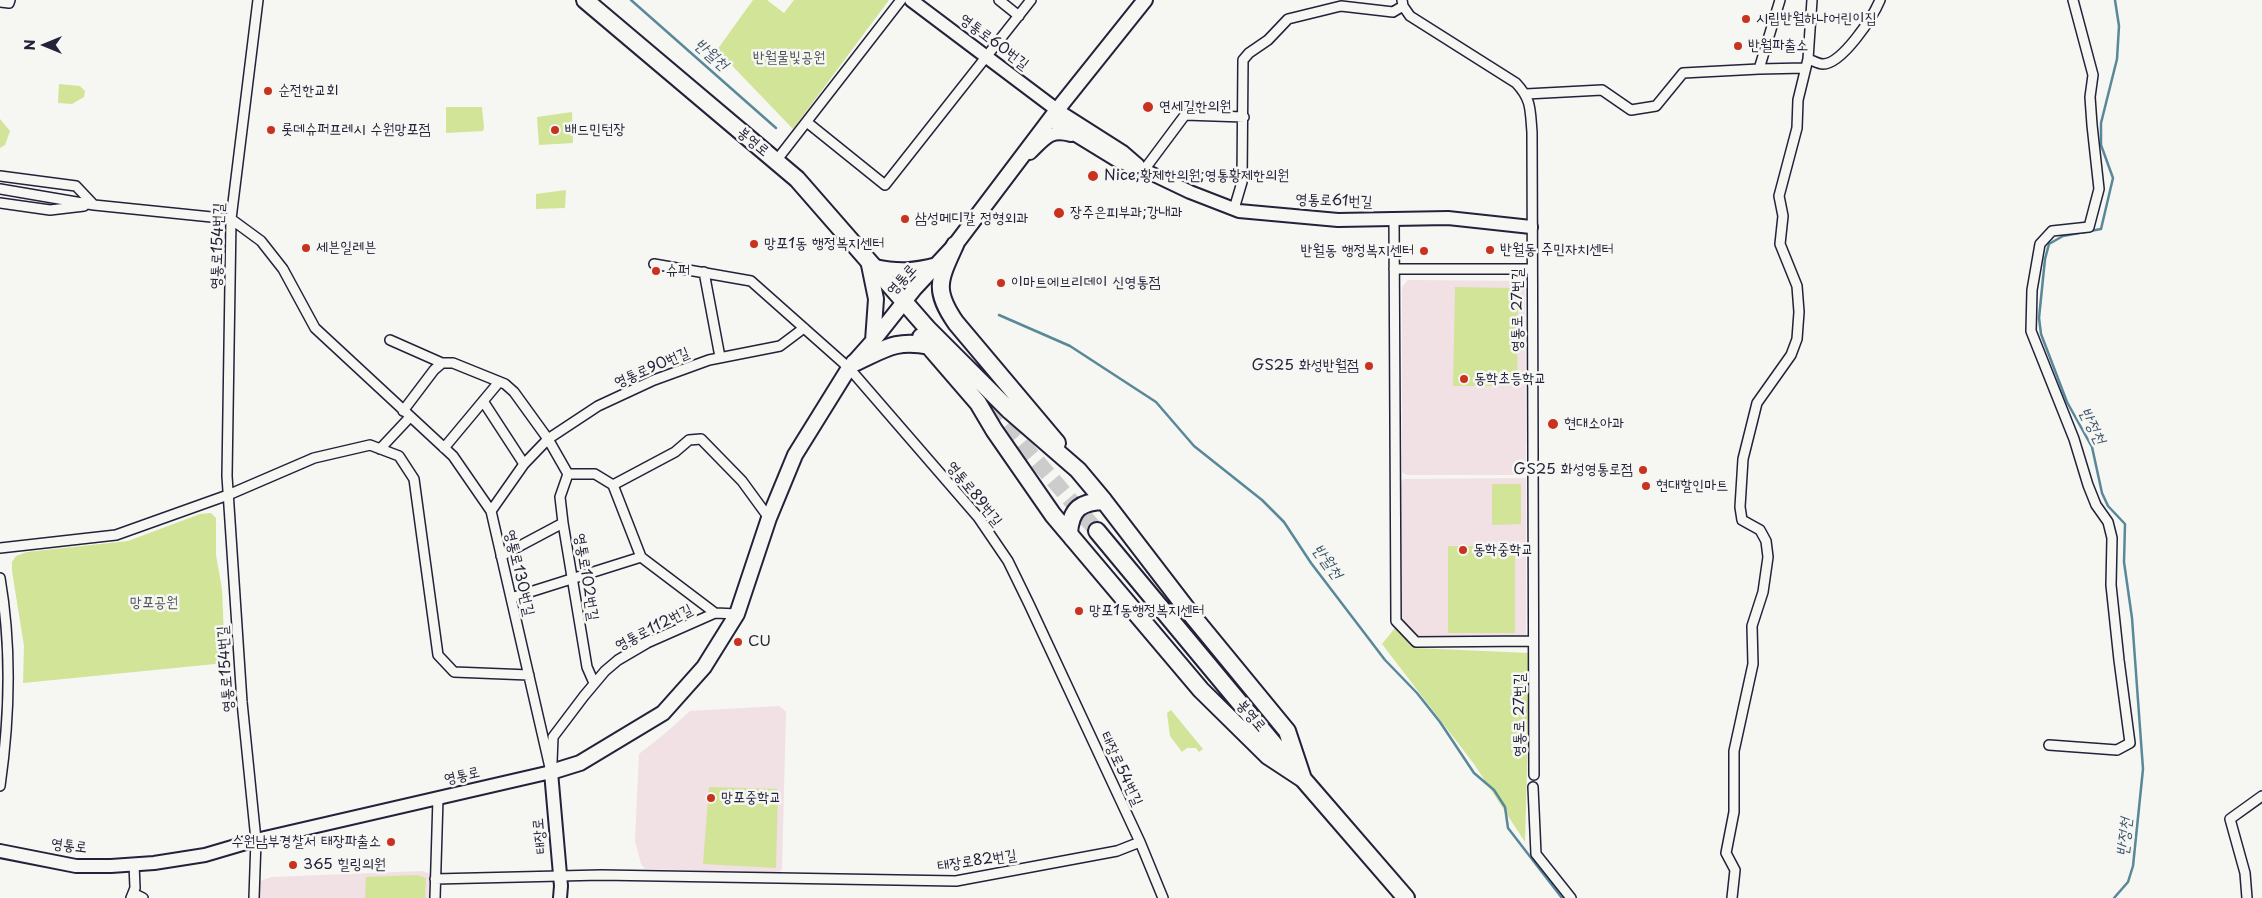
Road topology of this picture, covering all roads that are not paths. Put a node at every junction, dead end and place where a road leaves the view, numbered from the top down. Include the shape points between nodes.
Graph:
1 (10, 0) edge
2 (258, 0) edge
3 (585, 0) edge
4 (901, 0) edge
5 (911, 0) edge
6 (999, 0) edge
7 (1032, 0) edge
8 (1145, 0) edge
9 (1780, 0) edge
10 (1812, 0) edge
11 (1880, 0) edge
12 (2073, 0) edge
13 (0, 2) edge
14 (1402, 3) edge
15 (1393, 12) junction
16 (1019, 16) junction
17 (1410, 16) junction
18 (986, 57) junction
19 (1807, 63) junction
20 (1759, 69) junction
21 (1526, 94) junction
22 (1054, 115) junction
23 (1244, 117) junction
24 (808, 122) junction
25 (1076, 136) junction
26 (776, 161) junction
27 (1016, 164) junction
28 (1144, 170) junction
29 (0, 176) edge
30 (0, 188) edge
31 (0, 204) edge
32 (94, 205) junction
33 (1234, 209) junction
34 (231, 219) junction
35 (1394, 219) junction
36 (1531, 227) junction
37 (955, 245) junction
38 (871, 263) junction
39 (654, 264) dead end
40 (938, 264) junction
41 (1394, 268) junction
42 (1531, 269) junction
43 (704, 272) junction
44 (904, 300) junction
45 (804, 328) junction
46 (390, 340) dead end
47 (874, 341) junction
48 (930, 346) junction
49 (720, 358) junction
50 (442, 363) junction
51 (851, 366) junction
52 (499, 382) junction
53 (483, 401) junction
54 (406, 414) junction
55 (548, 439) junction
56 (380, 448) junction
57 (444, 448) junction
58 (524, 464) junction
59 (1078, 470) junction
60 (568, 474) junction
61 (613, 485) junction
62 (228, 495) junction
63 (1104, 501) junction
64 (491, 511) junction
65 (770, 518) junction
66 (563, 523) junction
67 (1097, 531) tunnel mouth
68 (1078, 545) junction
69 (0, 548) edge
70 (501, 556) junction
71 (641, 557) junction
72 (0, 578) edge
73 (572, 579) junction
74 (511, 598) junction
75 (716, 612) junction
76 (737, 614) junction
77 (1534, 641) junction
78 (1052, 654) joint
79 (529, 675) junction
80 (594, 683) junction
81 (2049, 745) dead end
82 (551, 772) junction
83 (1534, 776) dead end
84 (1303, 779) junction
85 (0, 786) edge
86 (1533, 787) dead end
87 (2262, 796) edge
88 (438, 798) junction
89 (256, 840) junction
90 (1140, 842) junction
91 (0, 851) edge
92 (134, 864) junction
93 (560, 876) junction
94 (435, 879) junction
95 (132, 895) edge
96 (144, 898) edge
97 (254, 898) edge
98 (434, 898) edge
99 (560, 898) edge
100 (1163, 898) edge
101 (1406, 898) edge
102 (1571, 898) edge
103 (1732, 898) edge
104 (2247, 898) edge

1 - 13 street via 9,3
2 - 34 street, 영통로154번길
3 - 26 highway, 봉영로
4 - 24 street
5 - 18 street, 영통로60번길
6 - 16 street
7 - 16 street
8 - 22 main road, 영통로
9 - 20 street
10 - 19 street
11 - 19 street via 1848,50 1832,62
12 - 81 street via 2093,75 2090,97 2099,189 2088,227 2052,231 2040,244 2032,290 2031,331 2074,439 2088,485 2108,522 2112,538 2111,585 2130,743 2117,750
14 - 15 street
14 - 17 street
15 - 17 street
15 - 23 street via 1341,6 1288,19 1244,60
16 - 18 street
17 - 21 street via 1516,83
18 - 22 street, 영통로60번길
18 - 24 street via 885,185
19 - 20 street
19 - 103 street via 1798,100 1797,128 1779,196 1783,216 1780,244 1797,286 1797,339 1791,355 1757,403 1741,481 1742,520 1760,530 1766,541 1768,557 1763,592 1752,626 1753,664 1734,751 1734,812 1726,853 1734,870
20 - 21 street via 1684,72 1656,106 1631,110 1602,90
21 - 36 street, 영통로 27번길 via 1532,132
22 - 25 street
22 - 27 main road, 영통로
22 - 28 street via 1124,152
23 - 28 street via 1186,115
23 - 33 street via 1242,182
24 - 26 street
25 - 27 street via 1051,133
25 - 28 street via 1118,161
26 - 38 highway, 봉영로 via 797,179
27 - 37 main road, 영통로
28 - 33 street, 영통로61번길
29 - 32 street via 76,186
30 - 32 street
31 - 32 street via 50,210
32 - 34 street
33 - 35 street, 영통로61번길 via 1338,220
34 - 54 street, 영통로130번길 via 261,241 271,253 315,328
34 - 62 street, 영통로154번길
35 - 36 street, 영통로61번길 via 1448,218
35 - 41 street
36 - 42 street, 영통로 27번길
37 - 40 main road, 영통로
37 - 59 highway via 942,276 943,305
38 - 40 main road via 893,271 913,271
38 - 44 highway, 봉영로
38 - 47 main road via 876,299
39 - 43 street
40 - 44 main road, 영통로
41 - 42 street
41 - 77 street via 1396,621 1416,642
42 - 77 street, 영통로 27번길
43 - 45 street via 751,281
43 - 49 street
44 - 47 main road, 영통로
44 - 48 highway via 912,327
44 - 59 highway, 봉영로 via 928,329 1010,411
45 - 49 street, 영통로90번길 via 780,346
45 - 51 street
46 - 50 street
47 - 51 main road, 영통로
48 - 51 highway via 897,344
48 - 68 highway via 978,403 1053,515
49 - 55 street, 영통로90번길 via 654,380 598,406
50 - 52 street via 453,364
50 - 54 street
51 - 65 main road, 영통로 via 795,456
51 - 78 street, 영통로89번길 via 978,517 1008,561
52 - 53 street
52 - 55 street via 514,392
53 - 57 street
53 - 58 street
54 - 56 street
54 - 57 street, 영통로130번길
55 - 58 street, 영통로90번길
55 - 60 street
56 - 62 street via 370,445 314,458
56 - 79 street via 399,456 414,479 438,655 454,672
57 - 64 street, 영통로130번길
58 - 64 street, 영통로90번길
59 - 63 highway
60 - 61 street via 595,474
60 - 66 street, 영통로102번길 via 560,497
61 - 65 street via 676,452 689,440 701,439 742,481
61 - 71 street
62 - 69 street via 116,535
62 - 89 street, 영통로154번길 via 242,702
63 - 68 highway via 1082,504 1071,517 1069,533
63 - 84 highway via 1287,731
64 - 70 street, 영통로130번길
65 - 76 main road, 영통로
66 - 70 street
66 - 73 street, 영통로102번길
67 - 84 highway, 봉영로
68 - 84 highway via 1201,690 1268,756
70 - 74 street, 영통로130번길
71 - 73 street
71 - 75 street
72 - 85 street via 10,664
73 - 74 street
73 - 80 street, 영통로102번길 via 587,667
74 - 79 street, 영통로130번길
75 - 76 street
75 - 80 street, 영통로112번길 via 632,651
76 - 82 main road, 영통로 via 704,667 663,713 580,763
77 - 83 street, 영통로 27번길
78 - 90 street, 태장로54번길
79 - 82 street, 영통로130번길
80 - 82 street, 영통로112번길 via 553,737
82 - 88 street, 영통로
82 - 93 street, 태장로
84 - 101 highway, 봉영로
86 - 102 street via 1536,854
87 - 104 street via 2230,819 2245,874
88 - 89 street, 영통로
88 - 94 street
89 - 92 street, 영통로 via 205,855
89 - 97 street, 영통로154번길
90 - 93 street, 태장로82번길 via 1117,851 956,881
90 - 100 street, 태장로54번길
91 - 92 street, 영통로 via 76,866
92 - 95 street
93 - 94 street, 태장로82번길
93 - 99 street, 태장로
94 - 98 street
95 - 96 street

